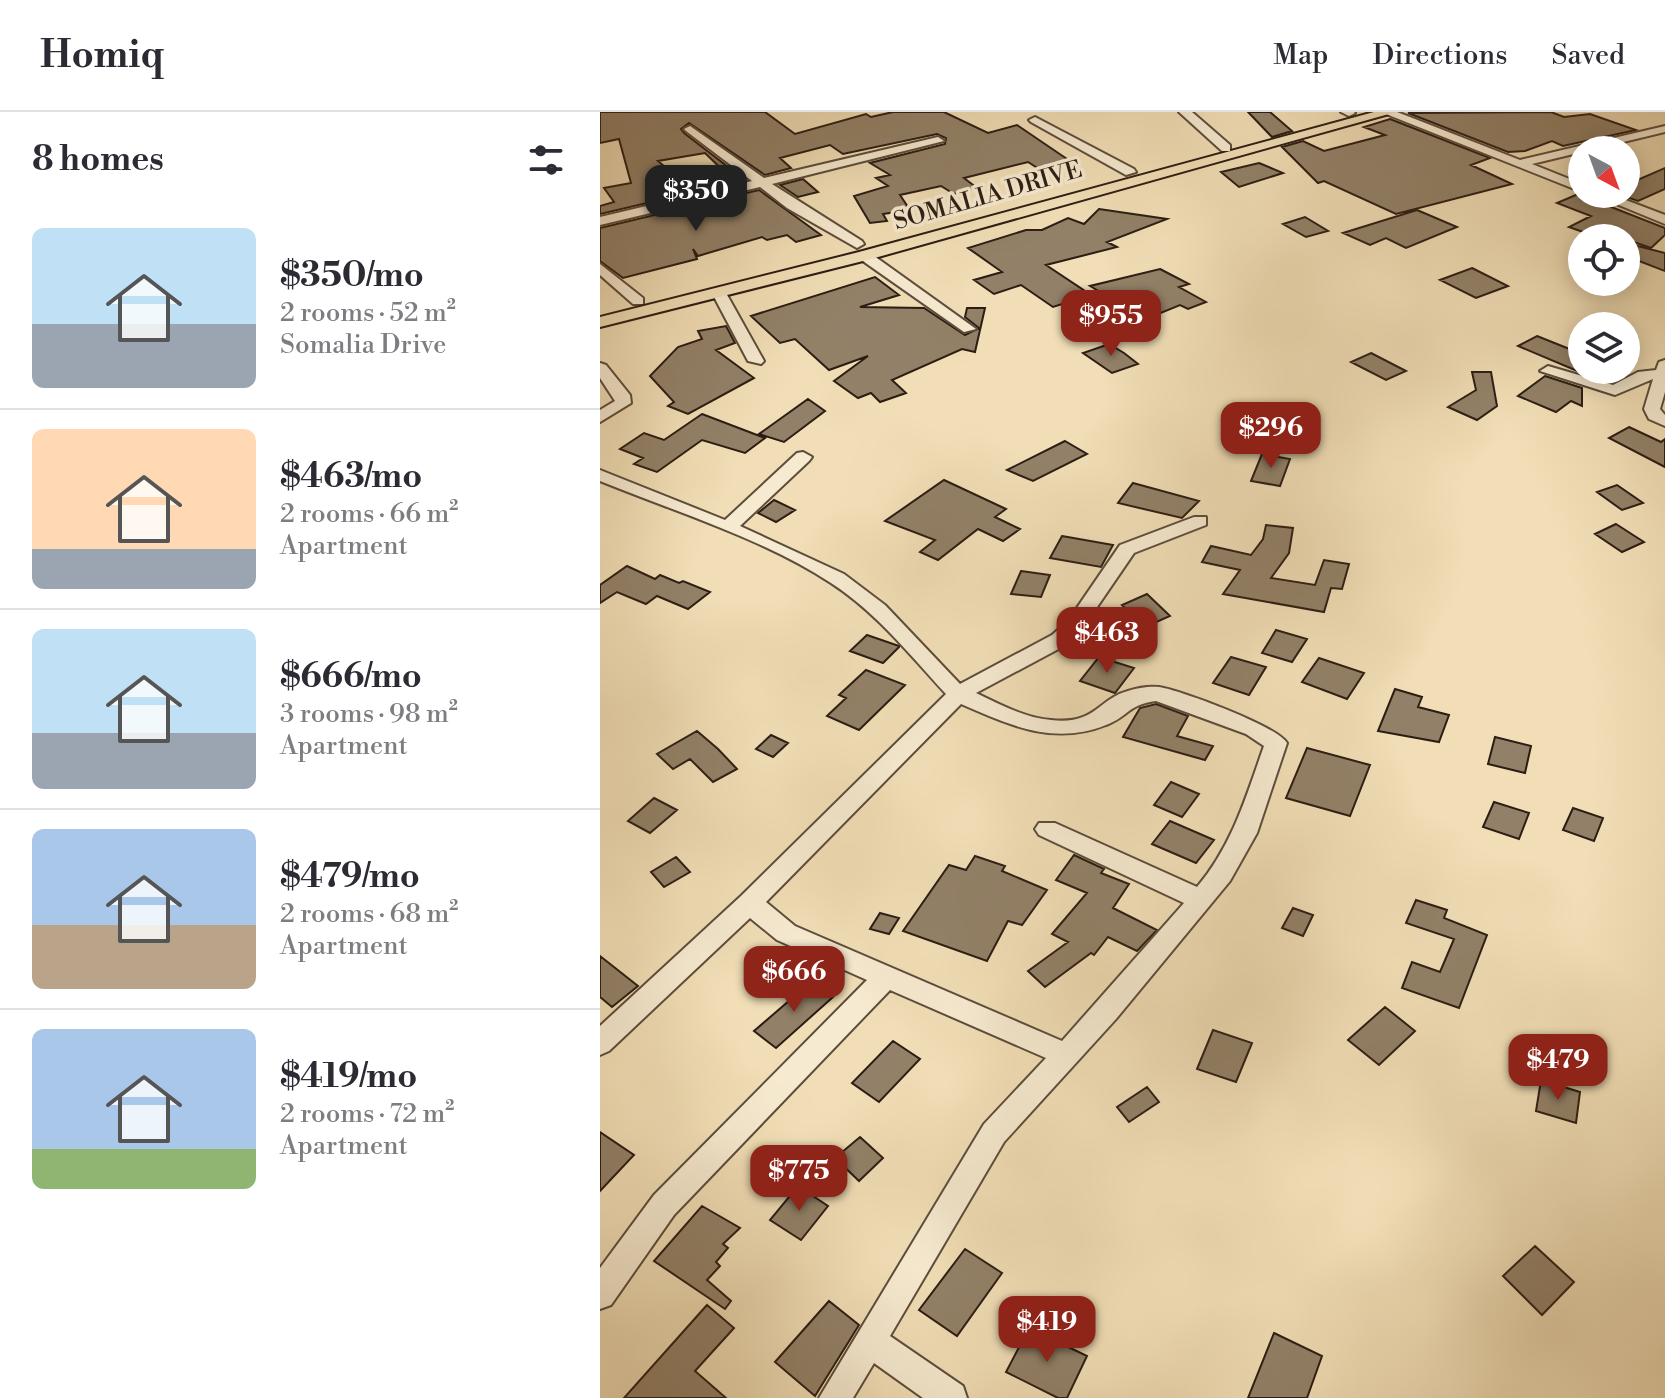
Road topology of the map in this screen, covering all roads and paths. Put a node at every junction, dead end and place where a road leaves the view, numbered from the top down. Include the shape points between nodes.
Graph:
1 (1185, 112) edge
2 (1350, 112) edge
3 (1388, 112) edge
4 (1035, 120) dead end
5 (690, 129) dead end
6 (1665, 129) edge
7 (938, 141) dead end
8 (1226, 148) junction
9 (1517, 164) junction
10 (1130, 172) junction
11 (762, 181) junction
12 (1568, 183) edge
13 (1640, 207) edge
14 (1661, 214) edge
15 (600, 221) edge
16 (861, 250) junction
17 (600, 268) edge
18 (719, 293) junction
19 (638, 301) junction
20 (600, 309) edge
21 (600, 322) edge
22 (969, 329) dead end
23 (756, 361) dead end
24 (600, 368) edge
25 (1663, 370) edge
26 (1548, 371) dead end
27 (600, 417) edge
28 (1665, 421) edge
29 (803, 457) dead end
30 (600, 475) edge
31 (1200, 521) dead end
32 (728, 527) junction
33 (958, 694) junction
34 (1047, 829) dead end
35 (1201, 900) junction
36 (750, 903) junction
37 (887, 976) junction
38 (600, 1043) edge
39 (1064, 1054) junction
40 (600, 1294) edge
41 (869, 1341) junction
42 (835, 1398) edge
43 (951, 1398) edge

1 - 8 street
2 - 8 main road, SOMALIA DRIVE
3 - 9 street
3 - 16 main road, SOMALIA DRIVE
4 - 10 street
5 - 11 street
6 - 9 street
7 - 11 street
8 - 10 main road, SOMALIA DRIVE
9 - 12 street
10 - 16 main road, SOMALIA DRIVE
11 - 15 street
11 - 16 street
13 - 14 street
16 - 18 main road, SOMALIA DRIVE
16 - 19 main road, SOMALIA DRIVE
16 - 22 street
17 - 19 street
18 - 21 main road, SOMALIA DRIVE
18 - 23 street
19 - 20 main road, SOMALIA DRIVE
24 - 27 street via 623,403
25 - 26 street via 1615,390
25 - 28 street via 1652,409
29 - 32 street
30 - 32 street
31 - 33 street via 1127,549 1059,640
32 - 33 street via 837,578 878,609
33 - 35 street via 1020,721 1051,728 1102,719 1131,697 1157,694 1271,738 1276,751 1245,833
33 - 36 street
34 - 35 street
35 - 39 street
36 - 37 street via 786,933
36 - 38 street
37 - 39 street
37 - 40 street via 664,1205
39 - 41 street via 994,1133
41 - 42 street
41 - 43 street

